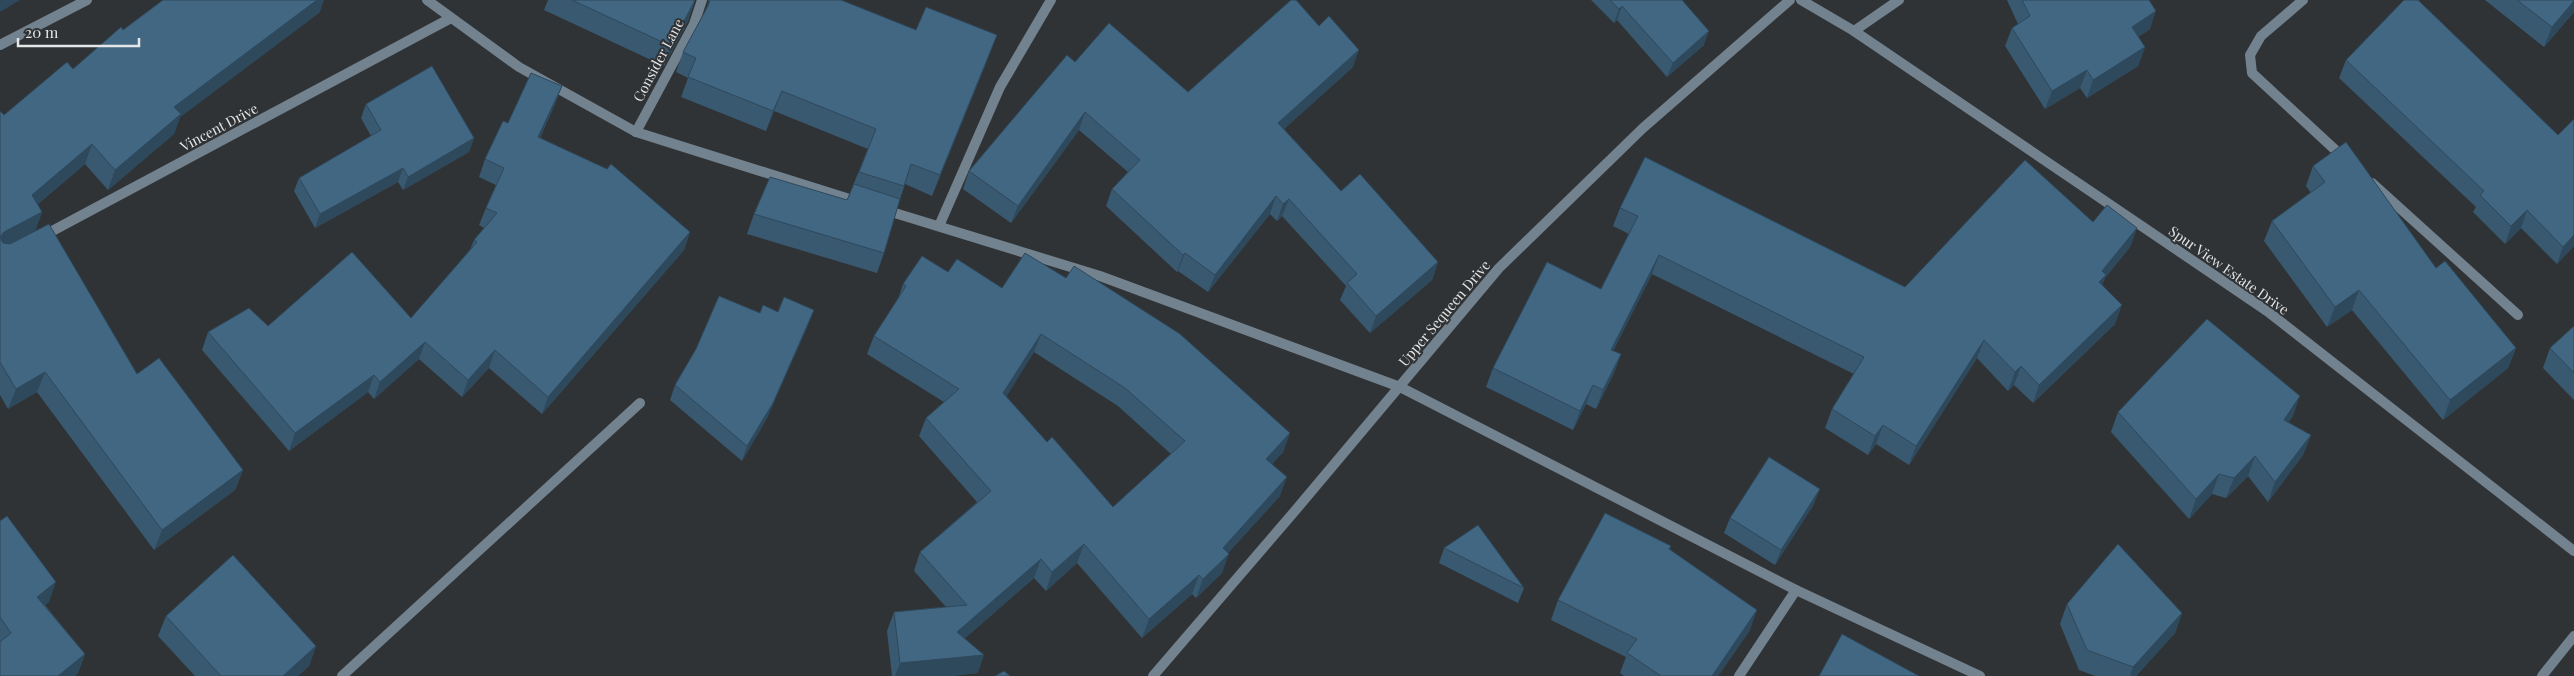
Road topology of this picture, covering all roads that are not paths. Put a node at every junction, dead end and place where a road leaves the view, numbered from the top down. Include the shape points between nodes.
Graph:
1 (87, 0) edge
2 (427, 0) edge
3 (702, 0) edge
4 (1051, 0) edge
5 (1790, 0) edge
6 (1801, 0) edge
7 (1899, 0) edge
8 (2303, 0) edge
9 (451, 18) junction
10 (1854, 31) junction
11 (0, 45) edge
12 (636, 132) junction
13 (939, 226) junction
14 (35, 240) edge
15 (2518, 315) dead end
16 (1400, 387) junction
17 (640, 403) dead end
18 (2574, 551) edge
19 (1796, 590) junction
20 (2574, 636) edge
21 (342, 676) edge
22 (1153, 676) edge
23 (1739, 676) edge
24 (1980, 676) edge
25 (2542, 676) edge

1 - 11 street
2 - 9 street
3 - 12 street, Consider Lane via 694,24
4 - 13 street via 1000,87
5 - 16 street, Upper Sequeen Drive via 1643,128 1499,268
6 - 10 street, Spur View Estate Drive
7 - 10 street
8 - 15 street via 2261,36 2250,55 2252,73
9 - 12 street via 519,67
9 - 14 street, Vincent Drive
10 - 18 street, Spur View Estate Drive via 2267,311
12 - 13 street
13 - 16 street via 1100,276
16 - 19 street
16 - 22 street, Upper Sequeen Drive
17 - 21 street
19 - 23 street
19 - 24 street
20 - 25 street

